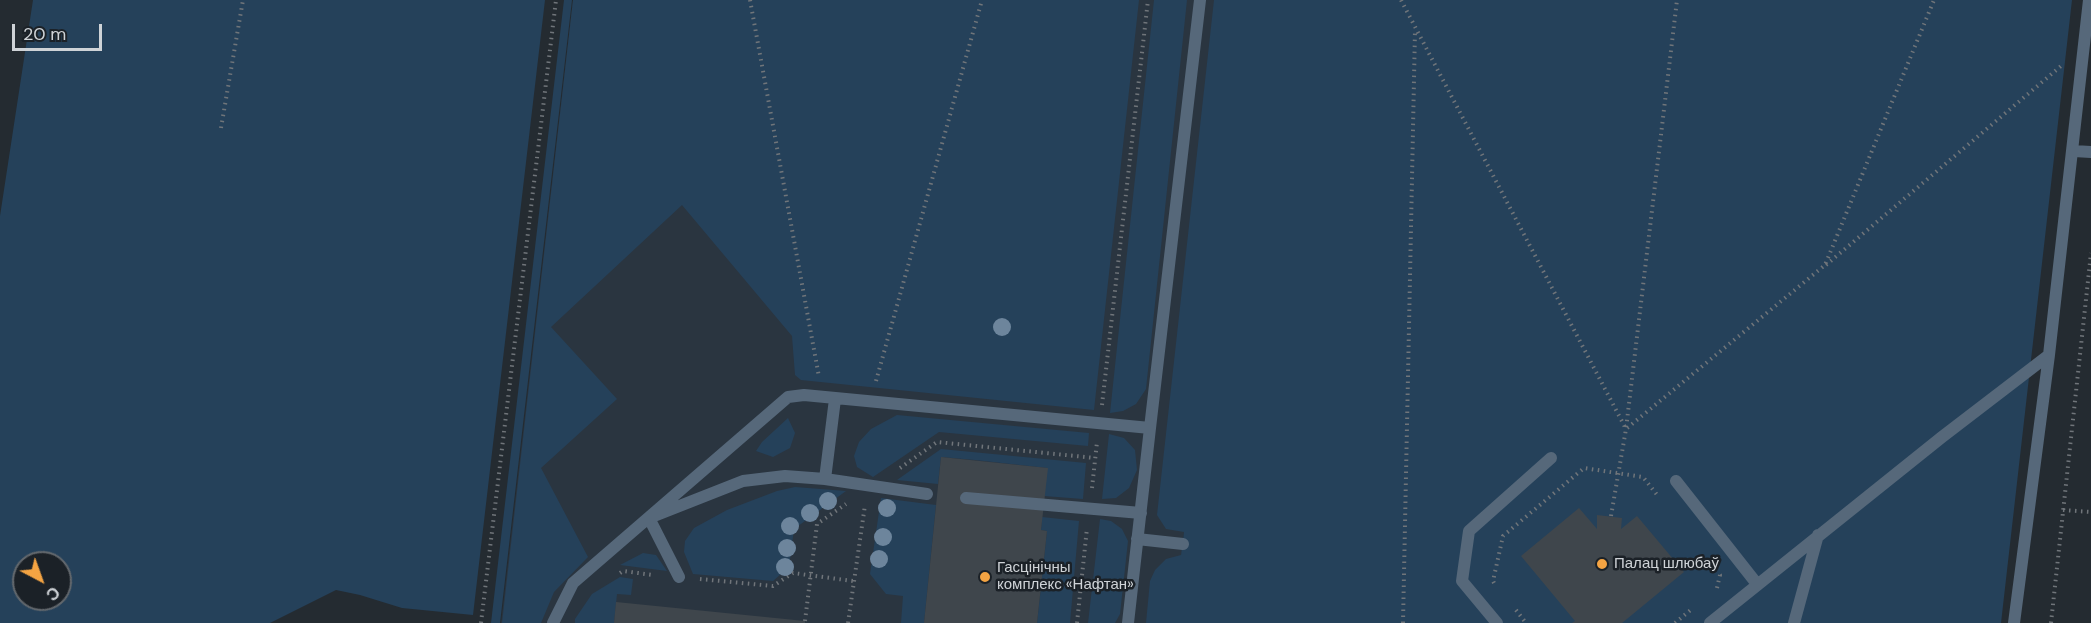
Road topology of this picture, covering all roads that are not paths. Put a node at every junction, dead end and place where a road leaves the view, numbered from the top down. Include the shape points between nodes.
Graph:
1 (1200, 0) edge
2 (2089, 0) edge
3 (2074, 151) junction
4 (2091, 152) edge
5 (2049, 356) junction
6 (829, 398) junction
7 (1150, 428) junction
8 (1551, 458) dead end
9 (825, 479) junction
10 (1676, 481) dead end
11 (927, 494) dead end
12 (966, 498) dead end
13 (1141, 513) junction
14 (649, 518) junction
15 (1818, 535) junction
16 (1137, 539) junction
17 (1183, 544) dead end
18 (679, 577) road end
19 (1757, 584) junction
20 (553, 623) edge
21 (1128, 623) edge
22 (1497, 623) edge
23 (1710, 623) edge
24 (1794, 623) edge
25 (2014, 623) edge

1 - 7 lane
2 - 3 lane
3 - 4 lane
3 - 5 lane
5 - 15 lane
5 - 25 lane
6 - 7 lane
6 - 9 lane
6 - 14 lane via 788,397
7 - 13 lane
8 - 22 lane via 1468,531 1462,581
9 - 11 lane
9 - 14 lane via 785,476 743,482
10 - 19 lane
12 - 13 lane
13 - 16 lane
14 - 18 lane
14 - 20 lane via 573,583
15 - 19 lane
15 - 24 lane
16 - 17 lane
16 - 21 lane
19 - 23 lane

